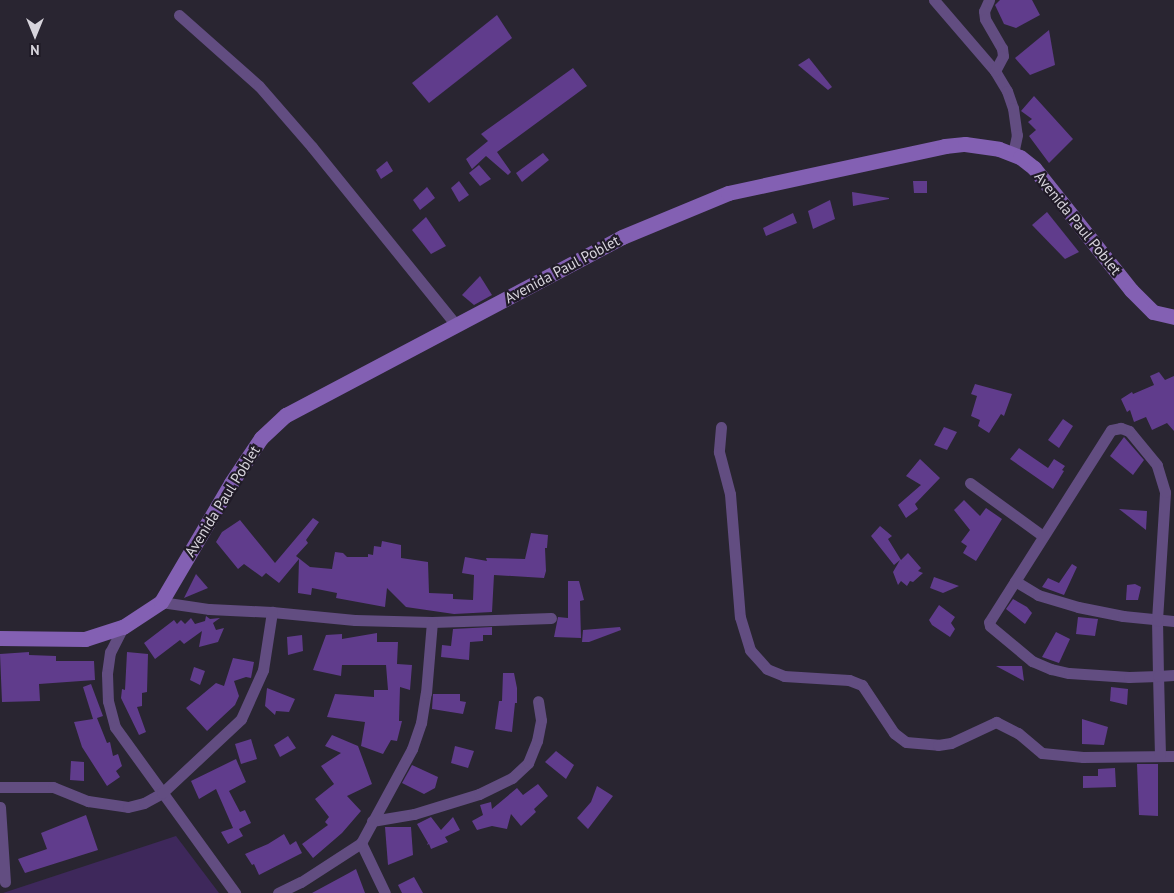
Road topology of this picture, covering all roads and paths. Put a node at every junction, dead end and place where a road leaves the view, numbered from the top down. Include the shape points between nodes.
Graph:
1 (934, 0) edge
2 (989, 0) edge
3 (179, 15) dead end
4 (995, 71) junction
5 (1013, 154) junction
6 (1174, 317) edge
7 (456, 325) junction
8 (721, 427) dead end
9 (970, 482) dead end
10 (1170, 492) edge
11 (1043, 536) junction
12 (1015, 581) junction
13 (161, 602) junction
14 (272, 612) junction
15 (551, 618) dead end
16 (1157, 620) junction
17 (1174, 621) edge
18 (432, 622) junction
19 (123, 627) junction
20 (0, 638) edge
21 (1174, 675) edge
22 (1158, 676) junction
23 (538, 701) dead end
24 (1160, 756) junction
25 (1174, 756) edge
26 (0, 787) edge
27 (162, 793) junction
28 (0, 807) edge
29 (372, 821) junction
30 (361, 844) junction
31 (5, 882) dead end
32 (235, 893) edge
33 (278, 893) edge
34 (385, 893) edge

1 - 4 street
2 - 4 street via 984,11 985,19 1002,48 1003,56
3 - 7 street via 259,86
4 - 5 street via 1013,108 1017,135
5 - 6 main road, Avenida Paul Poblet via 1034,168 1131,290 1153,312
5 - 7 main road, Avenida Paul Poblet via 982,145 945,146 728,193 622,237
7 - 13 main road, Avenida Paul Poblet via 286,415 272,426 231,483
8 - 24 street via 720,452 730,494 740,616 750,650 767,669 784,676 849,680 862,685 894,733 906,742 951,743 996,722 1018,733 1042,753 1083,757
9 - 11 street
10 - 11 street via 1157,465 1129,431 1121,428 1111,430
10 - 16 street
11 - 12 street
12 - 16 street via 1038,595 1078,607
12 - 22 street via 989,622 1032,661 1069,674
13 - 14 street via 209,609
13 - 19 main road, Avenida Paul Poblet
14 - 18 street via 355,620
14 - 27 street via 262,670 241,719
15 - 18 street
16 - 17 street
16 - 22 street
18 - 29 street via 421,722 412,749
19 - 20 main road, Avenida Paul Poblet via 85,639
19 - 27 street via 110,652 107,674 110,710 115,727
21 - 22 street
22 - 24 street
23 - 29 street via 541,720 537,741 528,763 512,778 479,794 414,814
24 - 25 street
26 - 27 street via 53,787 88,801 128,808
27 - 32 street
28 - 31 street
29 - 30 street
30 - 33 street
30 - 34 street

